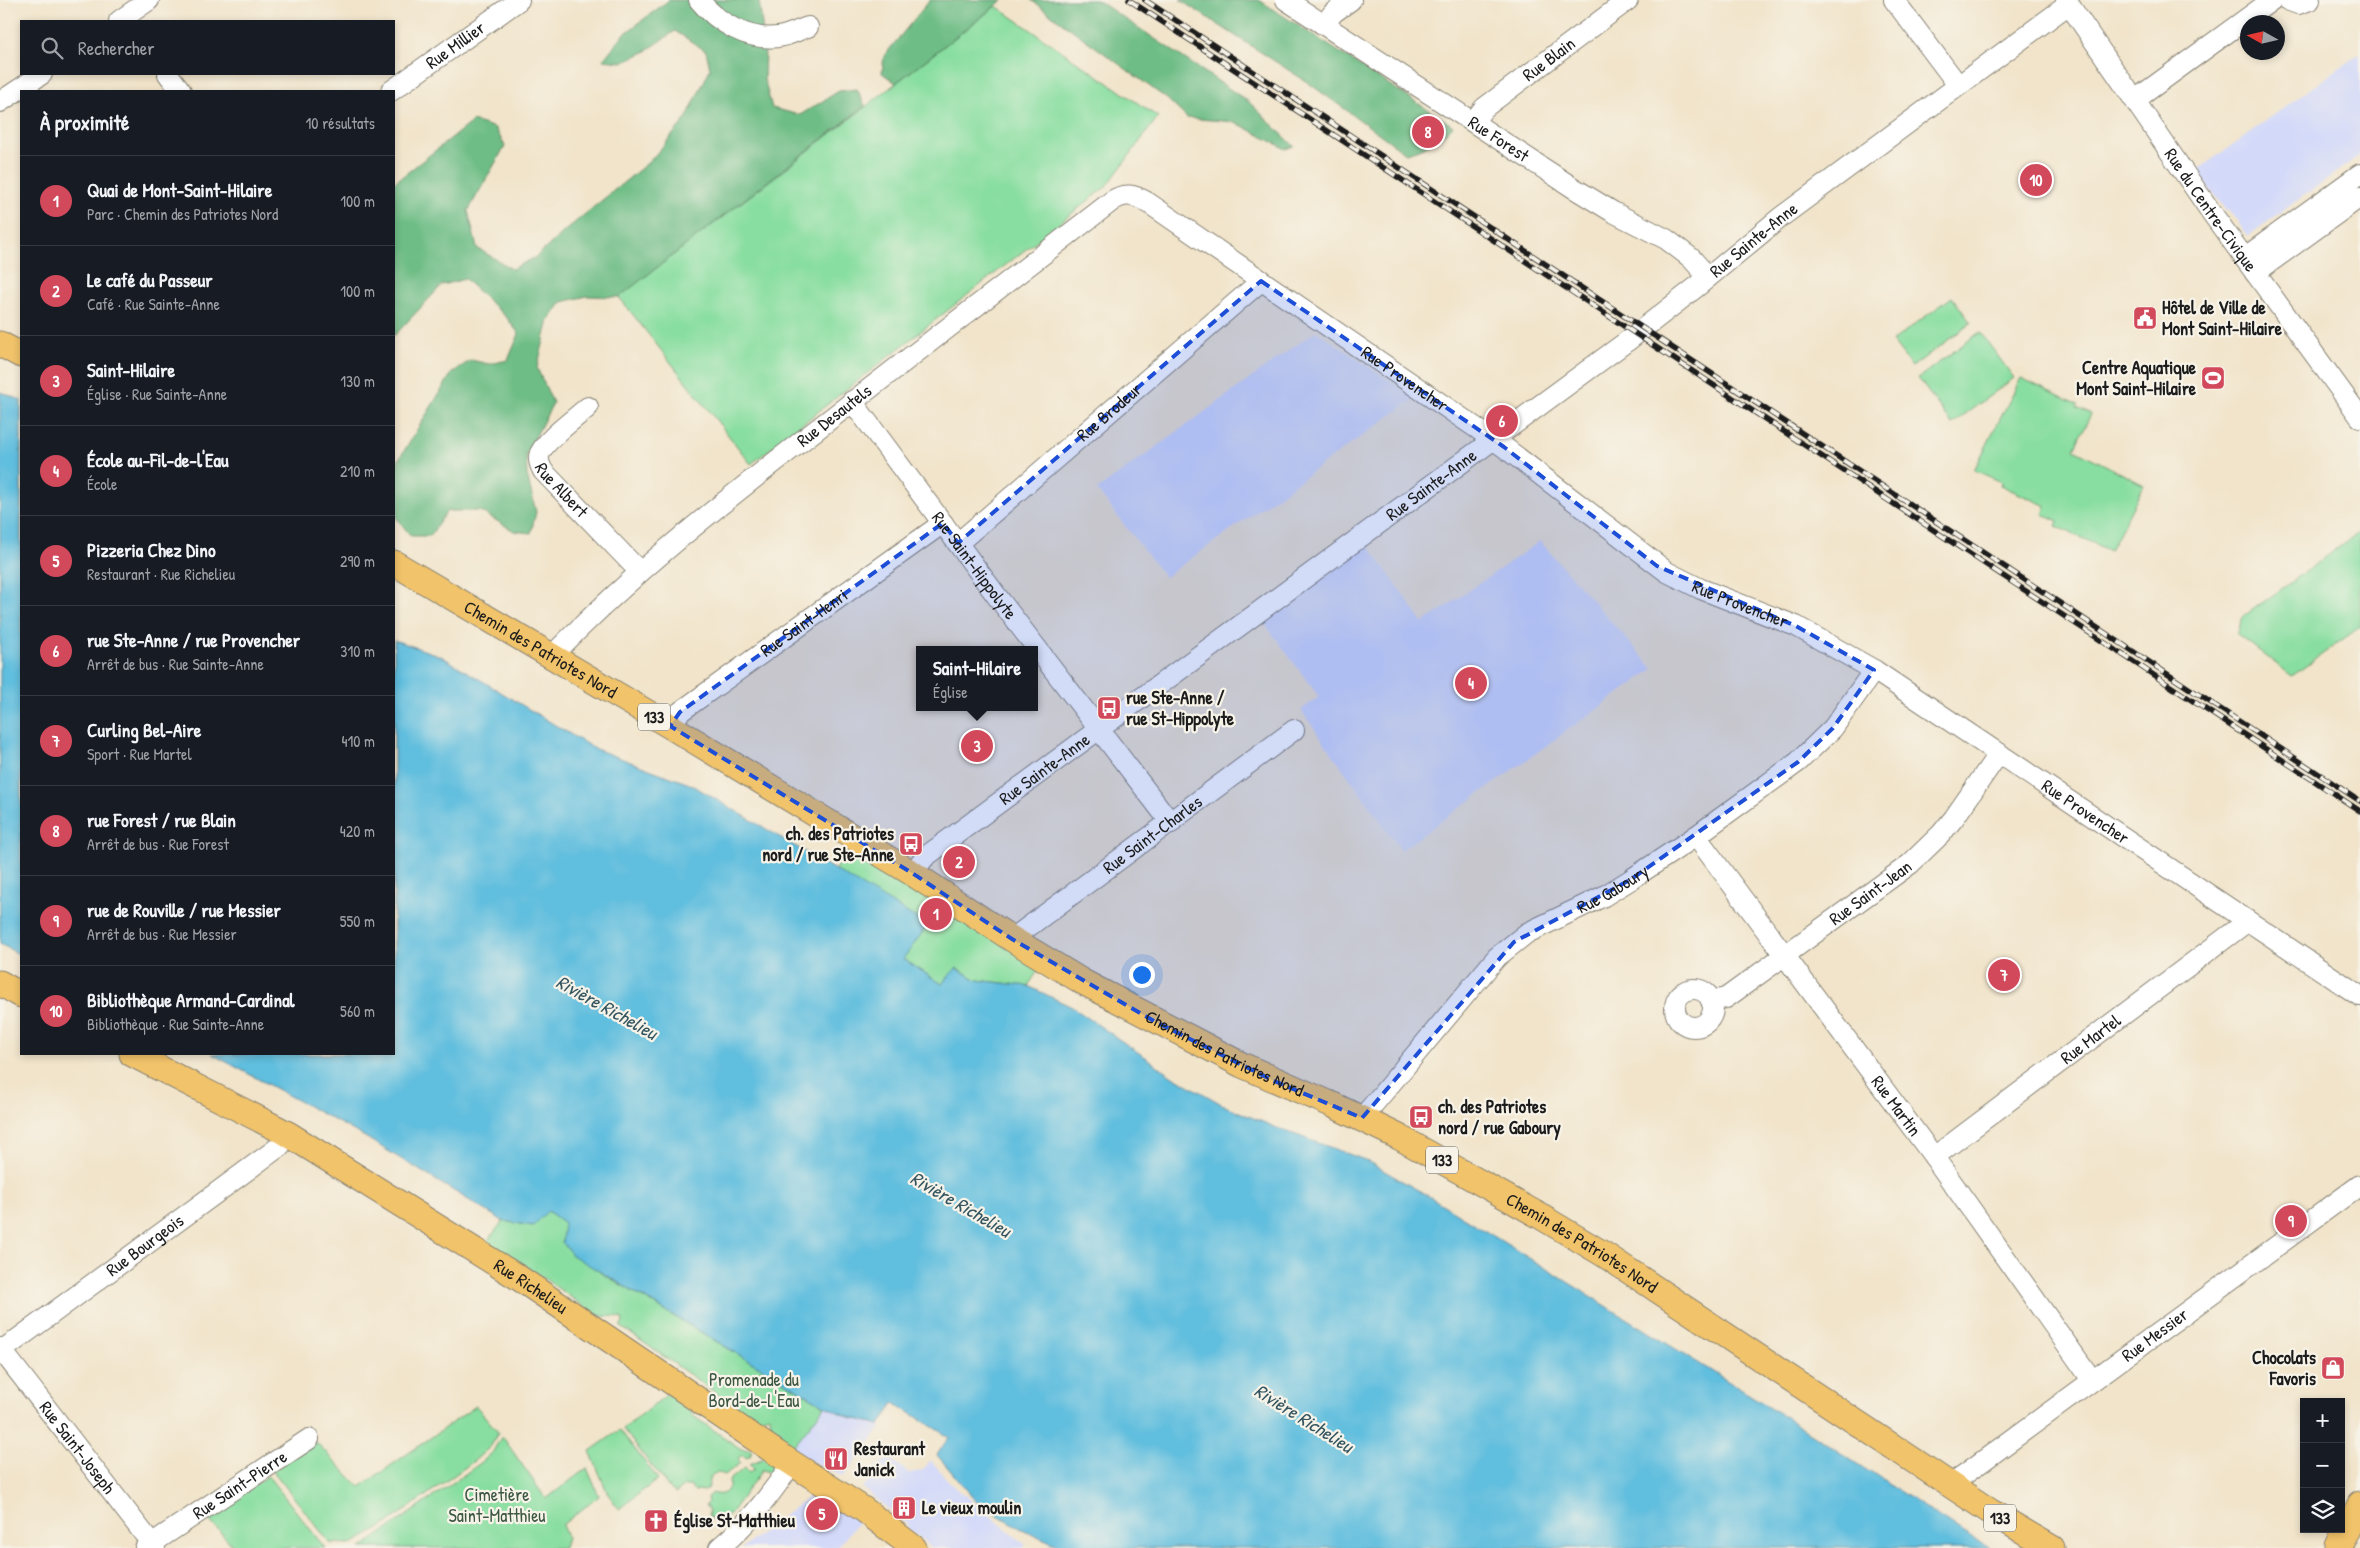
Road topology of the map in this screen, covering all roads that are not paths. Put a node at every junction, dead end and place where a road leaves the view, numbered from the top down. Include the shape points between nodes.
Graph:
1 (149, 0) edge
2 (519, 0) edge
3 (699, 0) edge
4 (1286, 0) edge
5 (1351, 0) edge
6 (1628, 0) edge
7 (1894, 0) edge
8 (2272, 0) edge
9 (2286, 0) edge
10 (2310, 0) edge
11 (2068, 2) edge
12 (125, 20) edge
13 (1324, 25) junction
14 (808, 27) dead end
15 (40, 75) edge
16 (169, 75) edge
17 (1958, 85) junction
18 (180, 90) edge
19 (392, 90) edge
20 (2135, 100) junction
21 (0, 102) edge
22 (1473, 122) junction
23 (2360, 174) edge
24 (1131, 195) joint
25 (2360, 197) edge
26 (2250, 266) junction
27 (1708, 278) junction
28 (1261, 281) junction
29 (0, 344) edge
30 (20, 354) edge
31 (852, 401) junction
32 (588, 407) dead end
33 (2360, 417) edge
34 (1492, 439) junction
35 (943, 523) junction
36 (958, 543) junction
37 (395, 565) edge
38 (640, 572) junction
39 (1037, 646) edge
40 (1038, 648) edge
41 (552, 656) junction
42 (1874, 670) junction
43 (670, 726) junction
44 (1099, 728) junction
45 (1294, 730) dead end
46 (1999, 753) junction
47 (1170, 823) junction
48 (1696, 836) junction
49 (912, 873) junction
50 (2248, 921) junction
51 (1012, 939) junction
52 (1784, 956) junction
53 (0, 983) edge
54 (20, 994) edge
55 (2360, 996) edge
56 (1711, 1001) dead end
57 (134, 1055) edge
58 (1362, 1118) junction
59 (288, 1134) junction
60 (1934, 1157) junction
61 (2356, 1195) edge
62 (1, 1350) edge
63 (2092, 1380) junction
64 (309, 1439) dead end
65 (792, 1463) junction
66 (1950, 1485) junction
67 (2360, 1504) edge
68 (151, 1547) edge
69 (720, 1548) edge
70 (914, 1548) edge
71 (2052, 1548) edge
72 (2338, 1548) edge

1 - 12 street
2 - 19 street, Rue Millier
3 - 14 street via 711,14 732,28 753,35 778,37
4 - 13 street, Rue Forest
5 - 13 street via 1333,13
6 - 22 street, Rue Blain via 1484,108
7 - 17 street
8 - 20 street
9 - 10 street via 2298,4
11 - 17 street, Rue Sainte-Anne
11 - 20 street, Rue du Centre-Civique
13 - 22 street, Rue Forest
15 - 21 street
16 - 18 street
17 - 27 street, Rue Sainte-Anne via 1781,217
20 - 26 street, Rue du Centre-Civique
22 - 27 street, Rue Forest via 1597,202 1666,239 1691,258
23 - 26 street
24 - 28 street, Rue Provencher via 1147,202
24 - 31 street, Rue Desautels via 1112,201
25 - 26 street
26 - 33 street, Rue du Centre-Civique
27 - 34 street, Rue Sainte-Anne
28 - 34 street, Rue Provencher
28 - 36 street, Rue Brodeur
29 - 30 main road
31 - 35 street, Rue Saint-Hippolyte
31 - 38 street, Rue Desautels
32 - 38 street, Rue Albert via 543,447 540,465
34 - 42 street, Rue Provencher via 1667,572 1796,626
34 - 44 street, Rue Sainte-Anne
35 - 36 street, Rue Saint-Hippolyte
35 - 43 street, Rue Saint-Henri via 680,712
36 - 39 street, Rue Saint-Hippolyte
37 - 41 main road, Chemin des Patriotes Nord / 133
38 - 41 street, Rue Desautels via 585,621
40 - 44 street, Rue Saint-Hippolyte
41 - 43 main road, Chemin des Patriotes Nord / 133
42 - 46 street, Rue Provencher
42 - 48 street, Rue Gaboury via 1817,745
43 - 49 main road, Chemin des Patriotes Nord / 133
44 - 47 street, Rue Saint-Hippolyte
44 - 49 street, Rue Sainte-Anne via 925,857
45 - 47 street, Rue Saint-Charles
46 - 50 street, Rue Provencher
46 - 52 street, Rue Saint-Jean via 1954,818 1926,850
47 - 51 street, Rue Saint-Charles
48 - 52 street, Rue Martin
48 - 58 street, Rue Gaboury via 1604,896 1528,933 1496,957
49 - 51 main road, Chemin des Patriotes Nord / 133
50 - 55 street, Rue Provencher
50 - 60 street, Rue Martel
51 - 58 main road, Chemin des Patriotes Nord / 133 via 1082,982 1233,1061
52 - 56 street, Rue Saint-Jean via 1726,998
52 - 60 street, Rue Martin
53 - 54 main road
57 - 59 main road, Rue Richelieu
58 - 66 main road, Chemin des Patriotes Nord / 133 via 1481,1182 1605,1255
59 - 62 street, Rue Bourgeois via 280,1146
59 - 65 main road, Rue Richelieu via 566,1308
60 - 63 street, Rue Martin
61 - 63 street, Rue Messier
62 - 68 street, Rue Saint-Joseph
63 - 66 street, Rue Messier
64 - 68 street, Rue Saint-Pierre
65 - 69 street via 748,1522
65 - 70 main road, Rue Richelieu via 863,1509
66 - 71 main road, Chemin des Patriotes Nord / 133
67 - 72 main road

